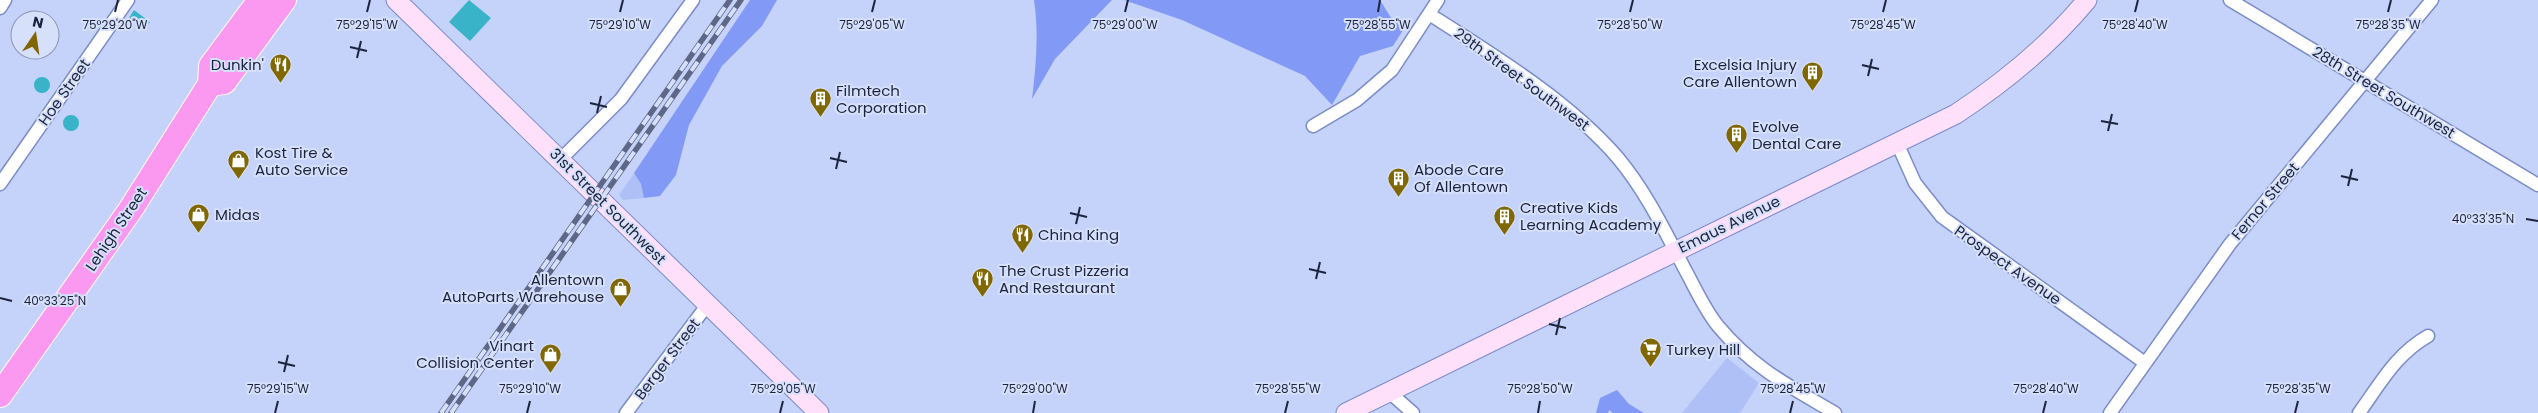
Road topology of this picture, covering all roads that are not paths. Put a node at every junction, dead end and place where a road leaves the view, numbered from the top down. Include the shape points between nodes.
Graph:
1 (6, 0) edge
2 (128, 0) edge
3 (260, 0) edge
4 (284, 0) edge
5 (396, 0) edge
6 (693, 0) edge
7 (1438, 0) edge
8 (2087, 0) edge
9 (2230, 0) edge
10 (2432, 0) edge
11 (0, 8) edge
12 (1429, 14) junction
13 (2364, 80) junction
14 (210, 84) junction
15 (1313, 126) dead end
16 (1897, 143) junction
17 (560, 160) junction
18 (0, 184) edge
19 (2538, 185) edge
20 (1675, 250) junction
21 (708, 304) junction
22 (2428, 336) dead end
23 (2145, 363) junction
24 (1388, 391) junction
25 (0, 395) edge
26 (626, 413) edge
27 (819, 413) edge
28 (1346, 413) edge
29 (1413, 413) edge
30 (1835, 413) edge
31 (2110, 413) edge
32 (2359, 413) edge

1 - 11 street
2 - 18 street, Hoe Street
3 - 14 highway, Lehigh Street via 211,66
4 - 14 highway, Lehigh Street via 224,82
5 - 17 main road, 31st Street Southwest
6 - 17 street via 621,99
7 - 12 street
8 - 16 main road, Emaus Avenue via 2031,60 2000,85 1956,114
9 - 13 street, 28th Street Southwest
10 - 13 street, Fernor Street
12 - 15 street via 1392,70 1356,100
12 - 20 street, 29th Street Southwest via 1565,107 1593,131 1640,187
13 - 19 street, 28th Street Southwest
13 - 23 street, Fernor Street via 2230,244
14 - 25 highway, Lehigh Street via 130,210
16 - 20 main road, Emaus Avenue
16 - 23 street, Prospect Avenue via 1916,183 1942,217
17 - 21 main road, 31st Street Southwest
20 - 24 main road, Emaus Avenue
20 - 30 street, 29th Street Southwest via 1705,308 1750,360
21 - 26 street, Berger Street
21 - 27 main road, 31st Street Southwest
22 - 32 street via 2399,357
23 - 31 street, Fernor Street
24 - 28 main road, Emaus Avenue
24 - 29 street

